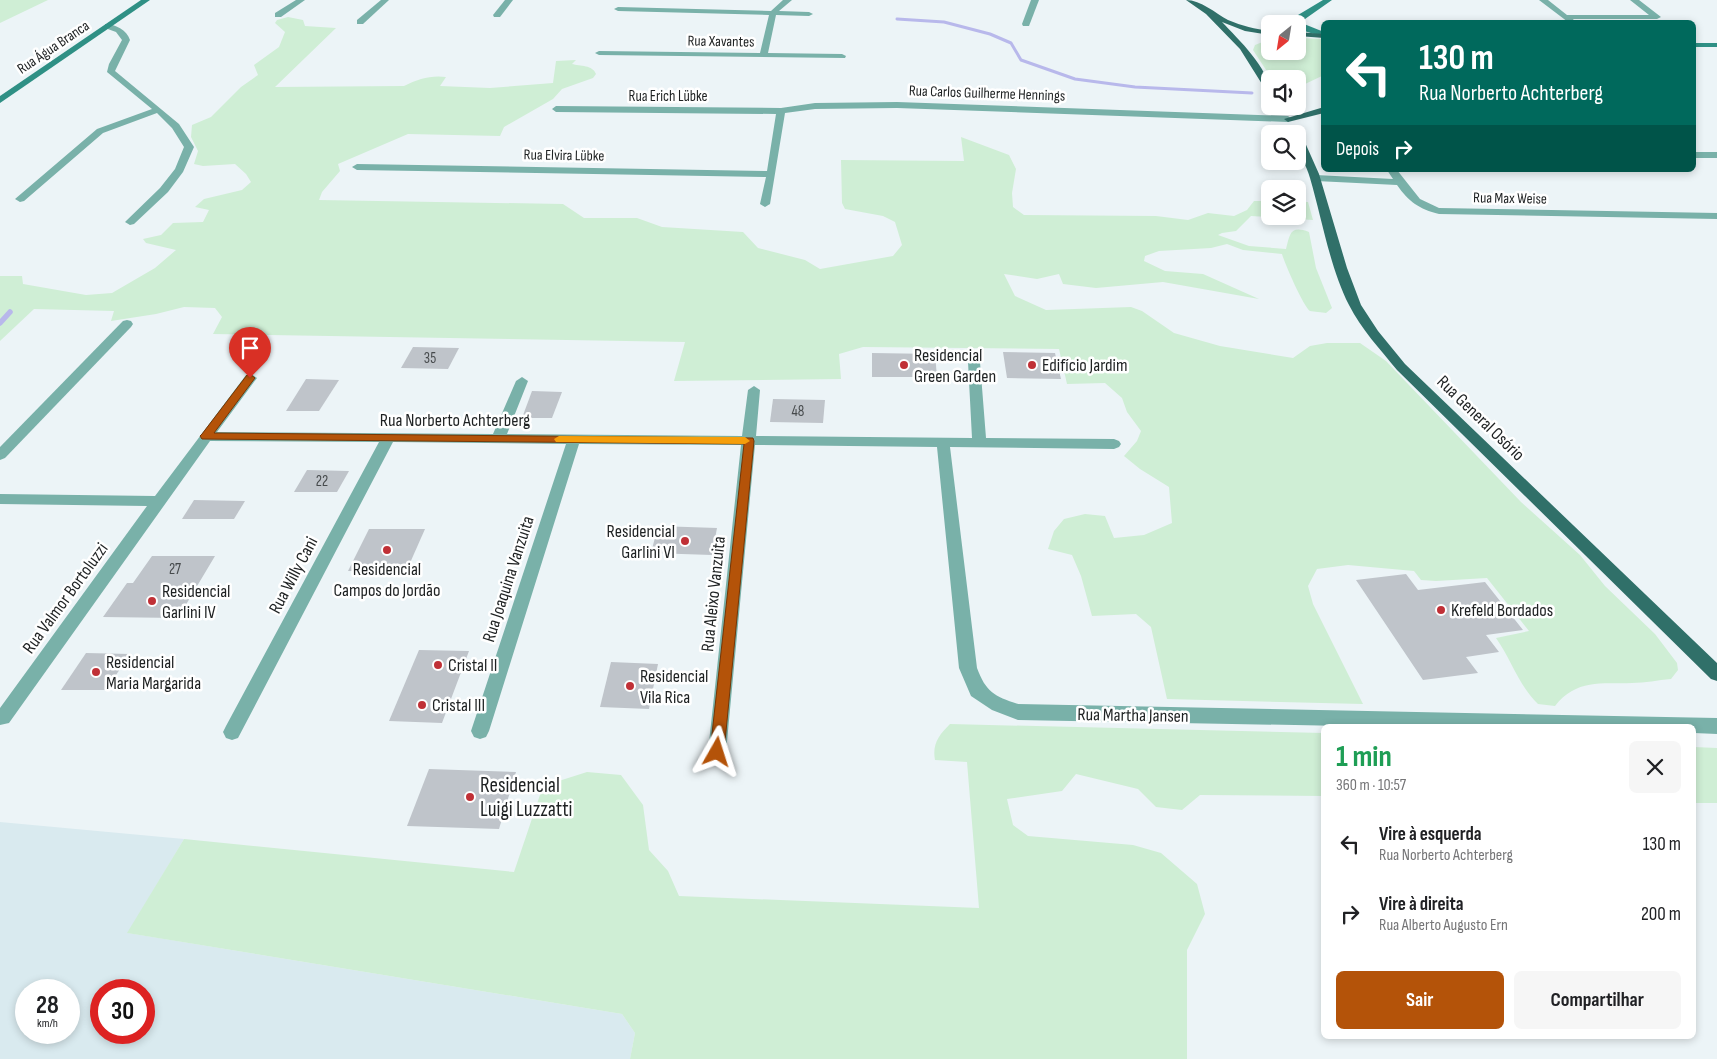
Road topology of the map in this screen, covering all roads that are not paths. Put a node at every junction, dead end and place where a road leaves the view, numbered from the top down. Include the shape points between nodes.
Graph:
1 (146, 0) edge
2 (301, 0) edge
3 (384, 0) edge
4 (510, 0) edge
5 (625, 0) edge
6 (788, 0) edge
7 (1035, 0) edge
8 (1190, 0) edge
9 (1328, 0) edge
10 (1543, 0) edge
11 (1634, 0) edge
12 (618, 9) junction
13 (773, 13) junction
14 (809, 14) dead end
15 (1210, 14) junction
16 (278, 15) dead end
17 (497, 15) dead end
18 (1306, 15) edge
19 (1565, 17) junction
20 (612, 18) dead end
21 (1569, 20) edge
22 (360, 22) dead end
23 (1026, 24) dead end
24 (108, 26) junction
25 (1306, 29) edge
26 (1260, 32) joint
27 (1321, 34) edge
28 (1306, 35) edge
29 (1321, 35) edge
30 (1261, 40) edge
31 (1250, 44) junction
32 (1696, 45) edge
33 (1717, 45) edge
34 (599, 53) dead end
35 (764, 55) junction
36 (842, 56) dead end
37 (1261, 75) edge
38 (0, 100) edge
39 (1306, 104) dead end
40 (1321, 108) edge
41 (556, 109) dead end
42 (159, 110) junction
43 (1321, 110) edge
44 (780, 111) junction
45 (1286, 115) edge
46 (1288, 118) junction
47 (1292, 125) edge
48 (1696, 155) edge
49 (1717, 155) edge
50 (1306, 156) edge
51 (357, 167) dead end
52 (1393, 172) edge
53 (771, 174) junction
54 (1316, 178) junction
55 (1400, 182) junction
56 (20, 200) dead end
57 (764, 204) dead end
58 (1717, 216) edge
59 (130, 222) dead end
60 (127, 324) dead end
61 (974, 362) dead end
62 (250, 378) dead end
63 (522, 382) dead end
64 (754, 390) dead end
65 (206, 436) junction
66 (388, 438) junction
67 (498, 439) junction
68 (574, 439) junction
69 (749, 441) junction
70 (943, 443) junction
71 (979, 443) junction
72 (1114, 444) dead end
73 (0, 455) edge
74 (0, 499) edge
75 (159, 501) junction
76 (1717, 674) edge
77 (3, 718) dead end
78 (1617, 724) edge
79 (1696, 726) edge
80 (1717, 726) edge
81 (480, 731) dead end
82 (232, 732) dead end
83 (717, 752) dead end

1 - 24 street, Rua Água Branca
2 - 16 street
3 - 22 street
4 - 17 street
5 - 12 street
6 - 13 street via 777,6
7 - 23 street
8 - 15 main road
9 - 18 street
10 - 19 street
11 - 19 street via 1657,17
12 - 13 street
12 - 20 street
13 - 14 street
13 - 35 street
15 - 26 main road via 1237,27
15 - 31 main road
19 - 21 street
24 - 38 street, Rua Água Branca
24 - 42 street via 118,29 127,38 111,72
25 - 27 street
26 - 31 main road via 1247,38
28 - 29 main road
30 - 31 main road
31 - 37 main road via 1249,55
32 - 33 street
34 - 35 street, Rua Xavantes
35 - 36 street, Rua Xavantes
39 - 40 main road
41 - 44 street, Rua Erich Lübke
42 - 56 street via 100,132
42 - 59 street via 176,126 189,147 180,170
43 - 46 main road
44 - 46 street, Rua Carlos Guilherme Hennings via 815,106 897,105
44 - 53 street
45 - 46 main road
46 - 47 main road
48 - 49 street
50 - 54 main road, Rua General Osório
51 - 53 street, Rua Elvira Lübke
52 - 55 street, Rua Max Weise
53 - 57 street
54 - 55 street
54 - 76 main road, Rua General Osório via 1355,306 1401,367
55 - 58 street, Rua Max Weise via 1416,204 1439,211
60 - 73 street
61 - 71 street
62 - 65 street
63 - 67 street
64 - 69 street, Rua Aleixo Vanzuita
65 - 66 street, Rua Norberto Achterberg
65 - 75 street
66 - 67 street, Rua Norberto Achterberg
66 - 82 street, Rua Willy Cani
67 - 68 street, Rua Norberto Achterberg
68 - 69 street, Rua Norberto Achterberg
68 - 81 street, Rua Joaquina Vanzuita
69 - 70 street, Rua Norberto Achterberg
69 - 83 street, Rua Aleixo Vanzuita
70 - 71 street
70 - 78 street, Rua Martha Jansen via 968,668 978,691 998,705 1018,712
71 - 72 street
74 - 75 street
75 - 77 street, Rua Valmor Bortoluzzi
79 - 80 street, Rua Martha Jansen

